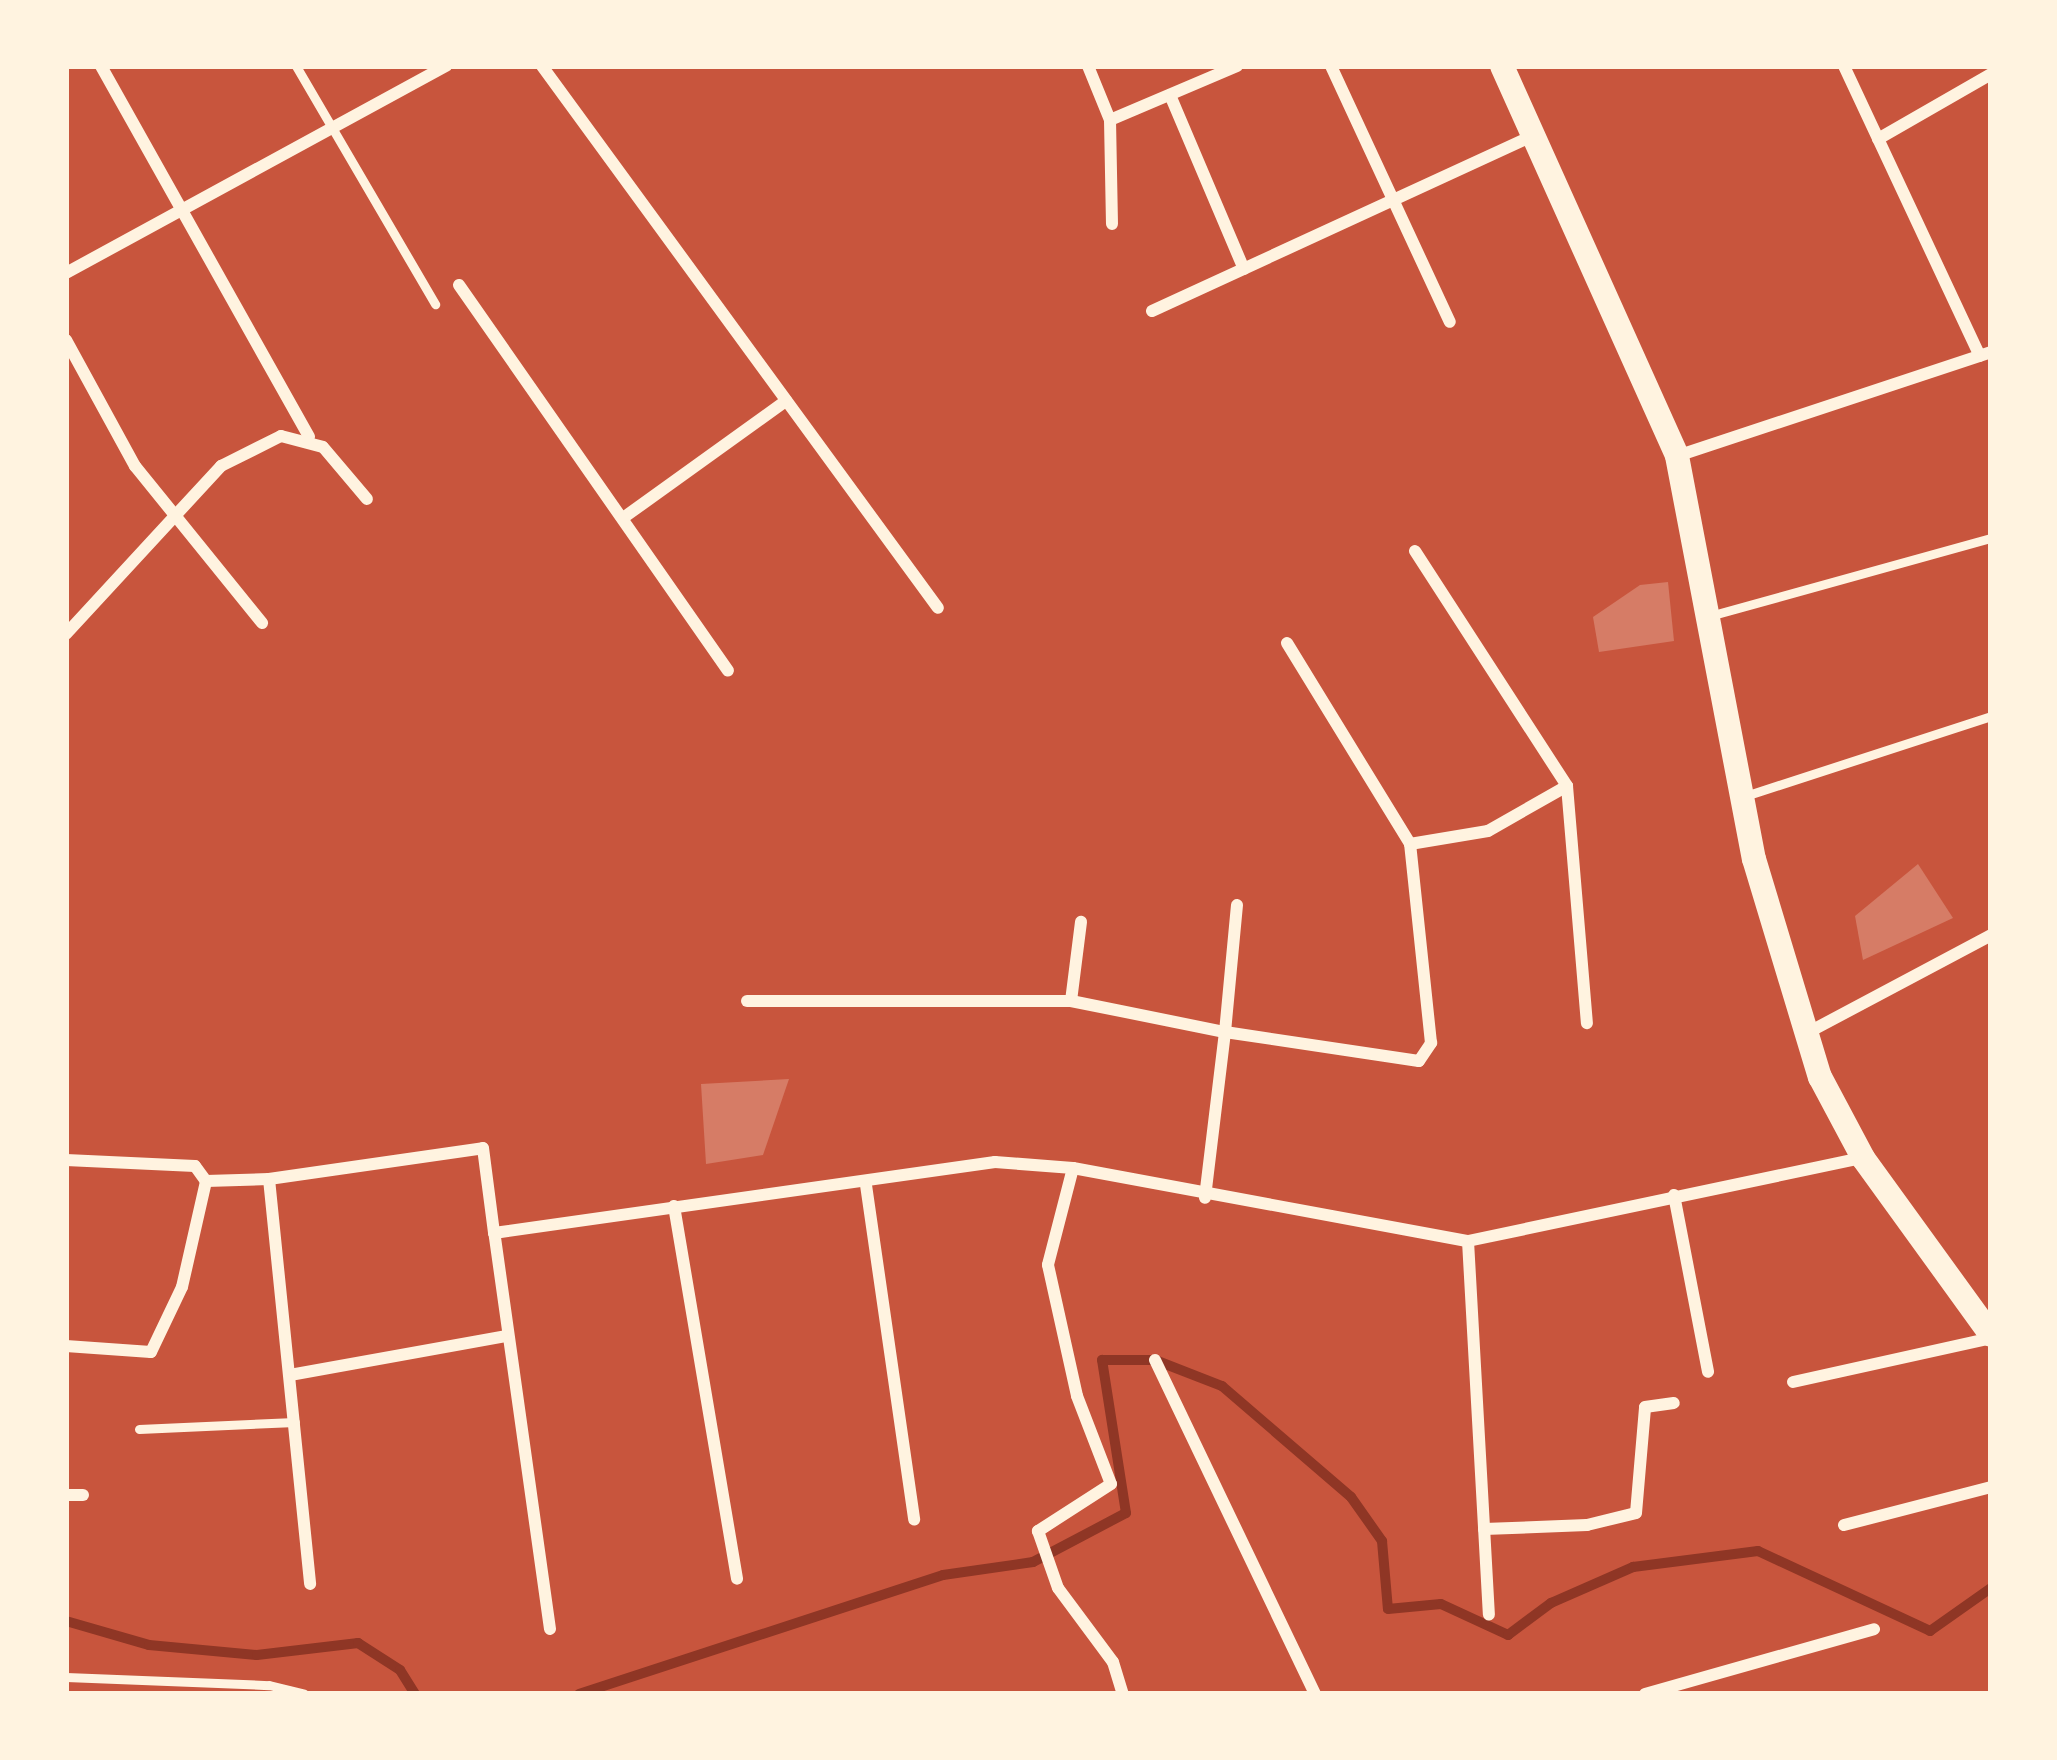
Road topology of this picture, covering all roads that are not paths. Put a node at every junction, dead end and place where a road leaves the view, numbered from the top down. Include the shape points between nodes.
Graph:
1 (101, 66) edge
2 (296, 66) edge
3 (446, 66) edge
4 (542, 66) edge
5 (1088, 66) edge
6 (1237, 66) edge
7 (1331, 66) edge
8 (1502, 66) edge
9 (1844, 66) edge
10 (1991, 74) edge
11 (1170, 95) junction
12 (1110, 121) junction
13 (331, 125) junction
14 (1533, 135) junction
15 (1878, 140) junction
16 (1393, 200) junction
17 (181, 209) junction
18 (1112, 224) dead end
19 (1244, 269) junction
20 (66, 273) edge
21 (459, 285) dead end
22 (435, 304) dead end
23 (1152, 311) dead end
24 (1450, 322) dead end
25 (66, 340) edge
26 (1985, 354) edge
27 (786, 401) junction
28 (309, 437) junction
29 (1677, 455) junction
30 (367, 499) dead end
31 (175, 515) junction
32 (623, 518) junction
33 (1991, 538) edge
34 (1415, 551) dead end
35 (938, 608) dead end
36 (1708, 617) junction
37 (262, 623) dead end
38 (66, 634) edge
39 (1287, 643) dead end
40 (728, 670) dead end
41 (1991, 716) edge
42 (1567, 786) junction
43 (1742, 797) junction
44 (1410, 844) junction
45 (1237, 905) dead end
46 (1081, 922) dead end
47 (1991, 935) edge
48 (747, 1001) dead end
49 (1071, 1001) junction
50 (1587, 1023) dead end
51 (1225, 1032) junction
52 (1807, 1033) junction
53 (1863, 1157) junction
54 (66, 1160) edge
55 (1072, 1168) junction
56 (269, 1179) junction
57 (206, 1181) junction
58 (866, 1185) junction
59 (1674, 1195) junction
60 (1205, 1198) junction
61 (674, 1206) junction
62 (494, 1233) junction
63 (1468, 1241) junction
64 (506, 1336) junction
65 (1991, 1336) edge
66 (66, 1346) edge
67 (1155, 1360) dead end
68 (1708, 1372) dead end
69 (290, 1375) junction
70 (1793, 1382) dead end
71 (1674, 1403) dead end
72 (295, 1423) junction
73 (139, 1430) dead end
74 (1991, 1487) edge
75 (66, 1495) edge
76 (83, 1496) dead end
77 (914, 1520) dead end
78 (1844, 1525) dead end
79 (1484, 1529) junction
80 (736, 1579) dead end
81 (310, 1584) dead end
82 (1489, 1614) dead end
83 (1874, 1628) dead end
84 (550, 1629) dead end
85 (66, 1677) edge
86 (304, 1694) edge
87 (1123, 1694) edge
88 (1315, 1694) edge
89 (1645, 1694) edge

1 - 17 street
2 - 13 lane
3 - 13 street
4 - 27 street
5 - 12 street
6 - 11 street
7 - 16 street
8 - 14 main road
9 - 15 street
10 - 15 street
11 - 12 street
11 - 19 street
12 - 18 street
13 - 17 street
13 - 22 lane
14 - 16 street
14 - 29 main road
15 - 26 street
16 - 19 street
16 - 24 street
17 - 20 street
17 - 28 street
19 - 23 street
21 - 32 street
25 - 31 street via 135,466
26 - 29 street
27 - 32 street
27 - 35 street
28 - 30 street
28 - 31 street via 280,436 221,466
29 - 36 main road
31 - 37 street
31 - 38 street
32 - 40 street
33 - 36 lane
34 - 42 street
36 - 43 main road
39 - 44 street
41 - 43 lane
42 - 44 street via 1488,831
42 - 50 street
43 - 52 main road
44 - 51 street via 1430,1056 1420,1061
45 - 51 street
46 - 49 street
47 - 52 street
48 - 49 street
49 - 51 street
51 - 60 street
52 - 53 main road
53 - 59 street
53 - 65 main road
54 - 57 street via 195,1166
55 - 58 street via 972,1164 904,1170
55 - 60 street
55 - 87 street via 1048,1265 1077,1396 1111,1484 1038,1531 1058,1588 1113,1662
56 - 57 street
56 - 62 street via 483,1148
56 - 69 street
57 - 66 street via 182,1287 151,1352
58 - 61 street
58 - 77 street
59 - 63 street
59 - 68 street
60 - 63 street
61 - 62 street
61 - 80 street
62 - 64 street
63 - 79 street
64 - 69 street
64 - 84 street
65 - 70 street
67 - 88 street
69 - 72 street
71 - 79 street via 1645,1407 1636,1513 1587,1526
72 - 73 lane
72 - 81 street
74 - 78 street
75 - 76 street
79 - 82 street
83 - 89 street
85 - 86 lane via 269,1685

